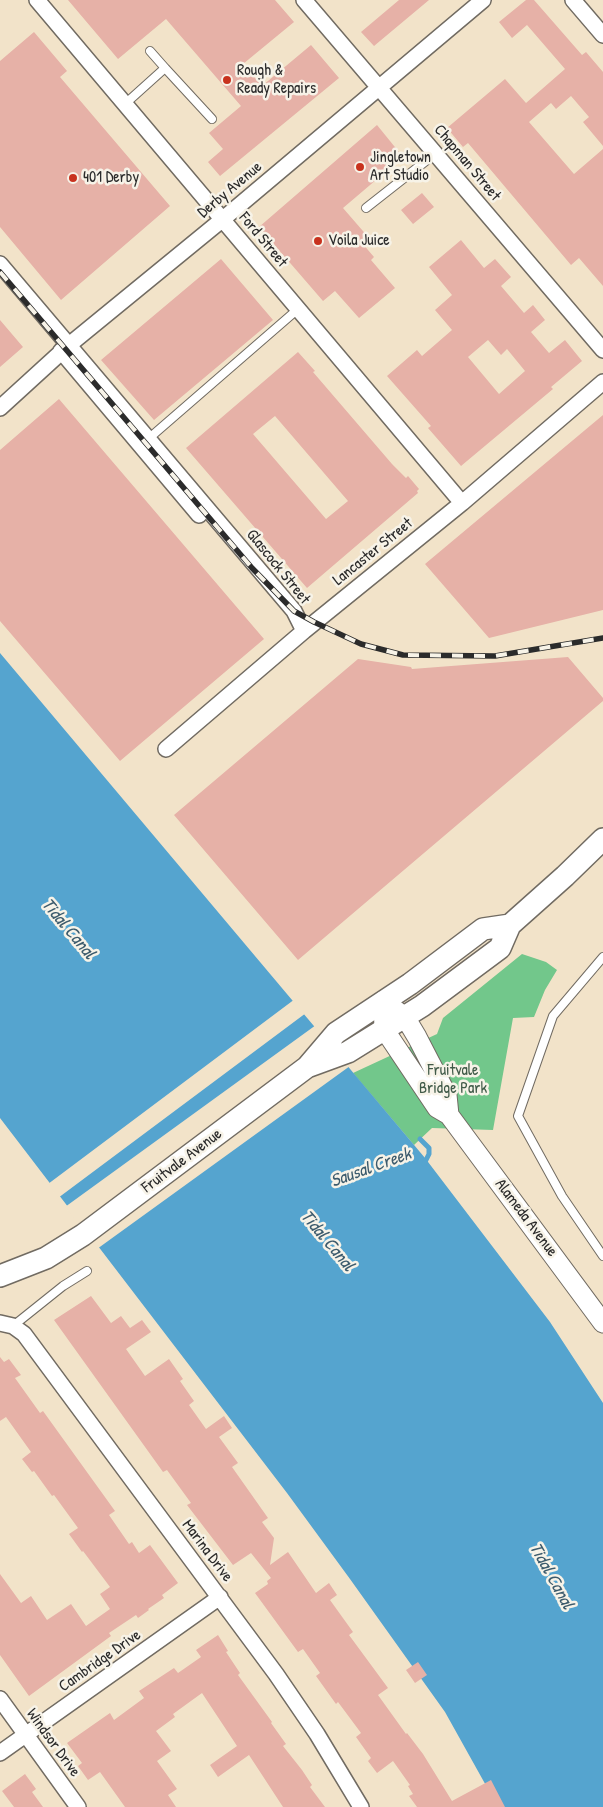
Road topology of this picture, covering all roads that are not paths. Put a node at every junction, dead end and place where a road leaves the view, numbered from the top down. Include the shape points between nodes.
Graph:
1 (37, 0) edge
2 (304, 0) edge
3 (483, 0) edge
4 (573, 0) edge
5 (603, 35) edge
6 (150, 51) dead end
7 (165, 68) junction
8 (380, 87) junction
9 (125, 104) junction
10 (212, 119) dead end
11 (436, 154) junction
12 (366, 208) dead end
13 (223, 219) junction
14 (0, 264) edge
15 (0, 280) edge
16 (298, 308) junction
17 (65, 348) junction
18 (603, 350) edge
19 (603, 382) edge
20 (0, 408) edge
21 (144, 442) junction
22 (462, 503) junction
23 (304, 631) junction
24 (166, 749) dead end
25 (603, 839) edge
26 (510, 925) junction
27 (603, 957) edge
28 (382, 1001) junction
29 (406, 1016) junction
30 (384, 1029) junction
31 (307, 1067) junction
32 (449, 1115) junction
33 (603, 1256) edge
34 (88, 1271) dead end
35 (0, 1276) edge
36 (603, 1322) edge
37 (6, 1324) edge
38 (220, 1597) junction
39 (0, 1699) edge
40 (26, 1735) junction
41 (0, 1754) edge
42 (78, 1807) edge
43 (361, 1807) edge

1 - 9 street, Ford Street
2 - 8 street, Chapman Street
3 - 8 street, Derby Avenue
4 - 5 street
6 - 7 lane
7 - 9 lane
7 - 10 lane
8 - 11 street, Chapman Street
8 - 13 street, Derby Avenue
9 - 13 street, Ford Street
11 - 12 lane
11 - 18 street, Chapman Street
13 - 16 street, Ford Street
13 - 17 street, Derby Avenue
14 - 17 street, Glascock Street
15 - 17 street, Glascock Street
16 - 21 lane
16 - 22 street, Ford Street
17 - 20 street, Derby Avenue
17 - 21 street, Glascock Street
19 - 22 street, Lancaster Street
21 - 23 street, Glascock Street via 265,592
22 - 23 street, Lancaster Street
23 - 24 street, Lancaster Street
25 - 26 main road, Fruitvale Avenue
26 - 28 main road, Fruitvale Avenue via 484,929
26 - 29 main road, Fruitvale Avenue via 500,948
27 - 33 lane via 553,1016 518,1116 562,1196
28 - 29 street
28 - 30 street, Alameda Avenue
28 - 31 main road, Fruitvale Avenue via 336,1033
29 - 30 main road, Fruitvale Avenue
29 - 32 street, Alameda Avenue via 447,1095
30 - 31 main road, Fruitvale Avenue via 348,1052
30 - 32 street, Alameda Avenue via 437,1108
31 - 35 main road, Fruitvale Avenue via 83,1236 56,1253
32 - 36 street, Alameda Avenue
34 - 37 lane
37 - 38 street, Marina Drive via 24,1334
38 - 40 street, Cambridge Drive
38 - 43 street, Marina Drive via 317,1734
39 - 40 street, Windsor Drive
40 - 41 street, Cambridge Drive
40 - 42 street, Windsor Drive

